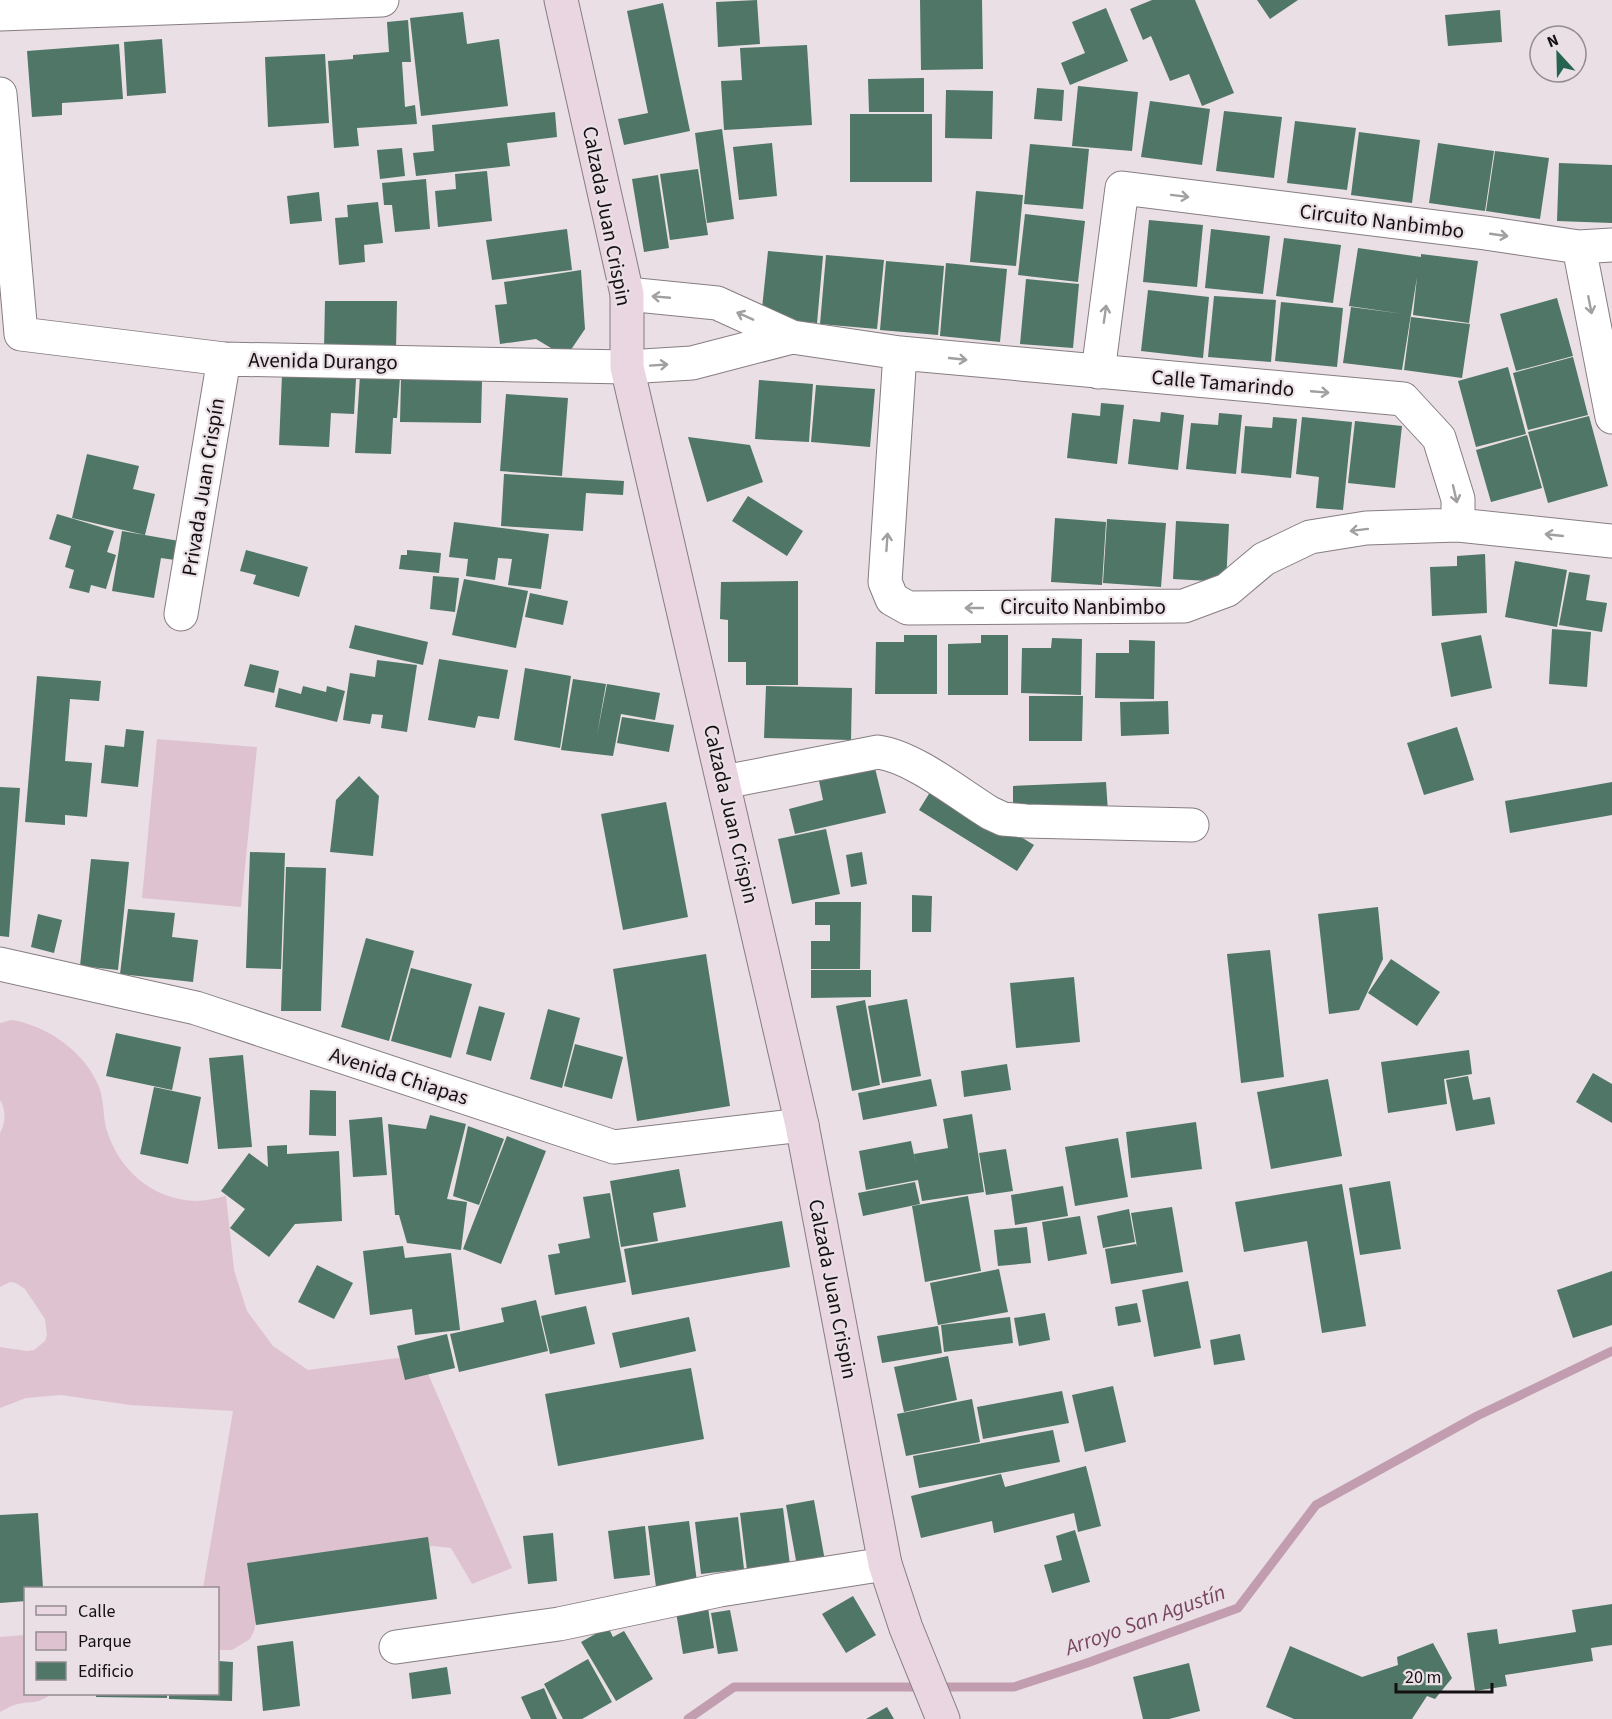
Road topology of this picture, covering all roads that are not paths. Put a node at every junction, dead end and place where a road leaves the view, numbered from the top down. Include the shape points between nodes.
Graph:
1 (382, 0) edge
2 (561, 0) edge
3 (0, 14) edge
4 (0, 94) edge
5 (1612, 245) edge
6 (1579, 247) junction
7 (627, 294) junction
8 (792, 337) junction
9 (900, 353) junction
10 (224, 359) junction
11 (627, 367) junction
12 (1098, 372) junction
13 (1612, 417) edge
14 (1458, 525) junction
15 (1612, 541) edge
16 (182, 614) dead end
17 (724, 782) junction
18 (1192, 825) dead end
19 (0, 964) edge
20 (802, 1125) junction
21 (885, 1564) junction
22 (396, 1647) dead end
23 (943, 1719) edge

1 - 3 street
2 - 7 main road, Calzada Juan Crispin
4 - 10 street, Avenida Durango via 21,333
5 - 6 street, Circuito Nanbimbo
12 -> 6 street, Circuito Nanbimbo via 1122,188
6 -> 13 street
8 -> 7 street via 717,303
7 - 11 main road, Calzada Juan Crispin
8 - 9 street
11 -> 8 street via 692,363
9 -> 12 street, Calle Tamarindo
14 -> 9 street, Circuito Nanbimbo via 1366,528 1310,537 1264,559 1227,590 1184,606 908,608 892,599 885,582
10 - 11 street, Avenida Durango
10 - 16 street, Privada Juan Crispín
11 - 17 main road, Calzada Juan Crispin
12 -> 14 street, Calle Tamarindo via 1403,399 1439,438 1458,499
15 -> 14 street, Circuito Nanbimbo
17 - 18 street via 878,752 909,762 1003,819
17 - 20 main road, Calzada Juan Crispin
19 - 20 street, Avenida Chiapas via 196,1008 614,1147
20 - 21 main road, Calzada Juan Crispin
21 - 22 street via 720,1590 559,1623
21 - 23 main road, Calzada Juan Crispin

